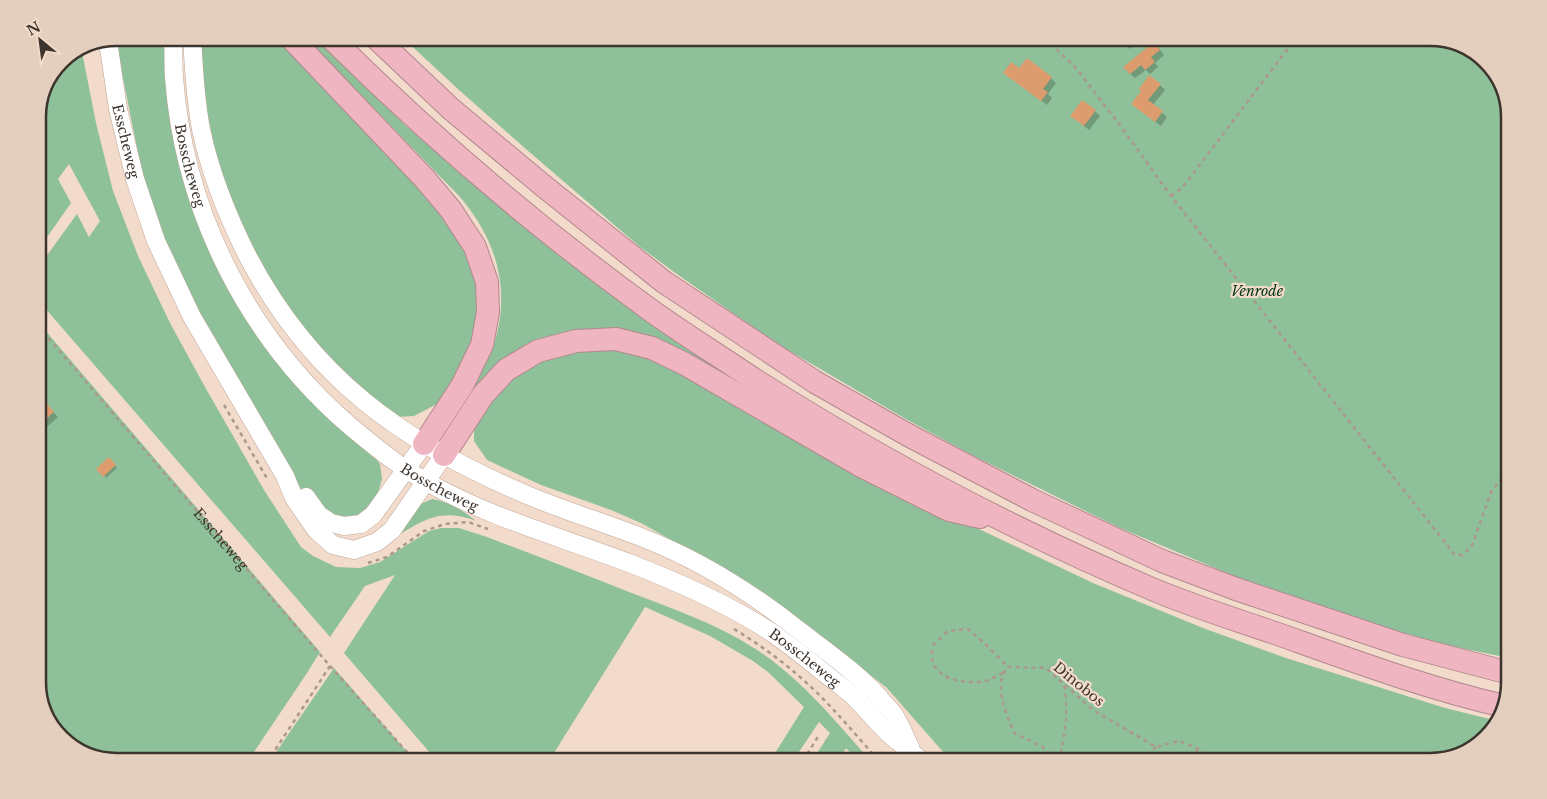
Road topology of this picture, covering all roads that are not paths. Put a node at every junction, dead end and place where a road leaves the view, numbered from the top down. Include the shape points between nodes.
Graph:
1 (173, 46) edge
2 (192, 46) edge
3 (299, 46) edge
4 (339, 46) edge
5 (384, 46) edge
6 (109, 47) edge
7 (424, 444) junction
8 (444, 455) junction
9 (406, 469) junction
10 (285, 476) junction
11 (425, 482) junction
12 (1008, 523) junction
13 (1501, 671) edge
14 (1497, 704) edge
15 (912, 753) edge
16 (915, 753) edge

1 - 9 main road, Bosscheweg via 182,134 194,185 212,235 240,294 263,330 302,378 336,413
2 - 7 main road, Bosscheweg via 201,129 215,179 232,225 262,284 294,331 324,365 354,394
3 - 7 highway via 451,210 475,247 487,282 488,312 482,345 462,386
4 - 12 highway via 430,132 526,214 651,310 804,411
5 - 13 highway via 451,109 664,282 815,382 908,435 1032,500 1172,564 1403,645
6 - 10 main road, Esscheweg via 118,109 135,179 156,241 192,317
7 - 8 main road, Bosscheweg
7 - 9 main road, Esscheweg
8 - 11 main road, Esscheweg
8 - 12 highway via 483,395 506,370 538,351 576,341 616,339 652,348 685,364 863,467 949,510
8 - 16 main road, Bosscheweg via 529,496 646,539 733,584 772,610 866,684 893,713
9 - 10 main road, Esscheweg via 374,515 361,524 344,526 319,515
9 - 11 main road, Bosscheweg
10 - 11 main road, Esscheweg via 294,498 316,530 333,545 354,550 377,542 392,530
11 - 15 main road, Bosscheweg via 515,522 628,563 725,606 805,657 853,696
12 - 14 highway via 1155,591 1392,675

